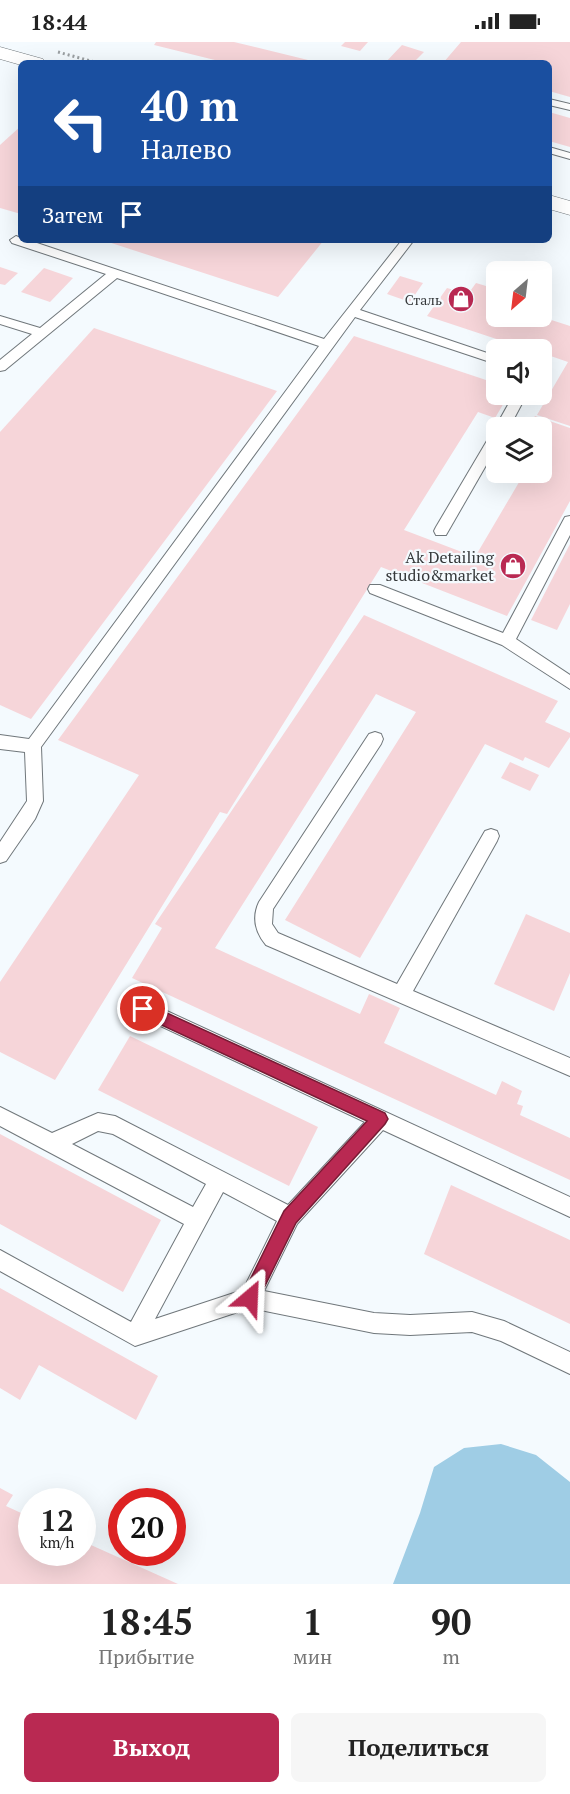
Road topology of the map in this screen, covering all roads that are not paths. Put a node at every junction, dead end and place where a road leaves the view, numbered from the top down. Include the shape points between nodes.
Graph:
1 (0, 53) edge
2 (25, 60) edge
3 (552, 103) edge
4 (570, 107) edge
5 (552, 151) edge
6 (570, 156) edge
7 (552, 203) edge
8 (570, 208) edge
9 (25, 243) edge
10 (406, 243) edge
11 (114, 273) junction
12 (354, 312) junction
13 (0, 320) edge
14 (42, 333) junction
15 (327, 344) junction
16 (486, 357) edge
17 (0, 367) edge
18 (486, 454) edge
19 (570, 521) edge
20 (441, 531) dead end
21 (375, 589) dead end
22 (507, 641) junction
23 (570, 683) edge
24 (375, 739) dead end
25 (0, 742) edge
26 (33, 746) junction
27 (491, 836) dead end
28 (0, 856) edge
29 (401, 994) junction
30 (143, 1009) dead end
31 (570, 1067) edge
32 (0, 1116) edge
33 (380, 1119) junction
34 (51, 1143) junction
35 (219, 1180) junction
36 (570, 1207) edge
37 (290, 1217) junction
38 (197, 1220) junction
39 (0, 1260) edge
40 (250, 1298) junction
41 (135, 1336) junction
42 (570, 1363) edge

1 - 2 street
3 - 4 lane
5 - 6 lane
7 - 8 street
9 - 11 lane
10 - 12 lane
11 - 14 lane
11 - 15 lane
12 - 15 lane
12 - 16 lane
13 - 14 lane
14 - 17 lane
15 - 26 lane
18 - 20 lane
19 - 22 lane
21 - 22 lane
22 - 23 lane
24 - 29 lane via 265,907 263,930 272,939
25 - 26 lane
26 - 28 lane via 35,801
27 - 29 lane
29 - 31 lane
30 - 33 lane
32 - 34 lane
33 - 36 lane
33 - 37 lane
34 - 35 lane via 98,1122 115,1125
34 - 38 lane
35 - 37 lane
35 - 38 lane
37 - 40 lane
38 - 41 lane
39 - 41 lane
40 - 41 lane
40 - 42 lane via 374,1323 472,1322 504,1331

